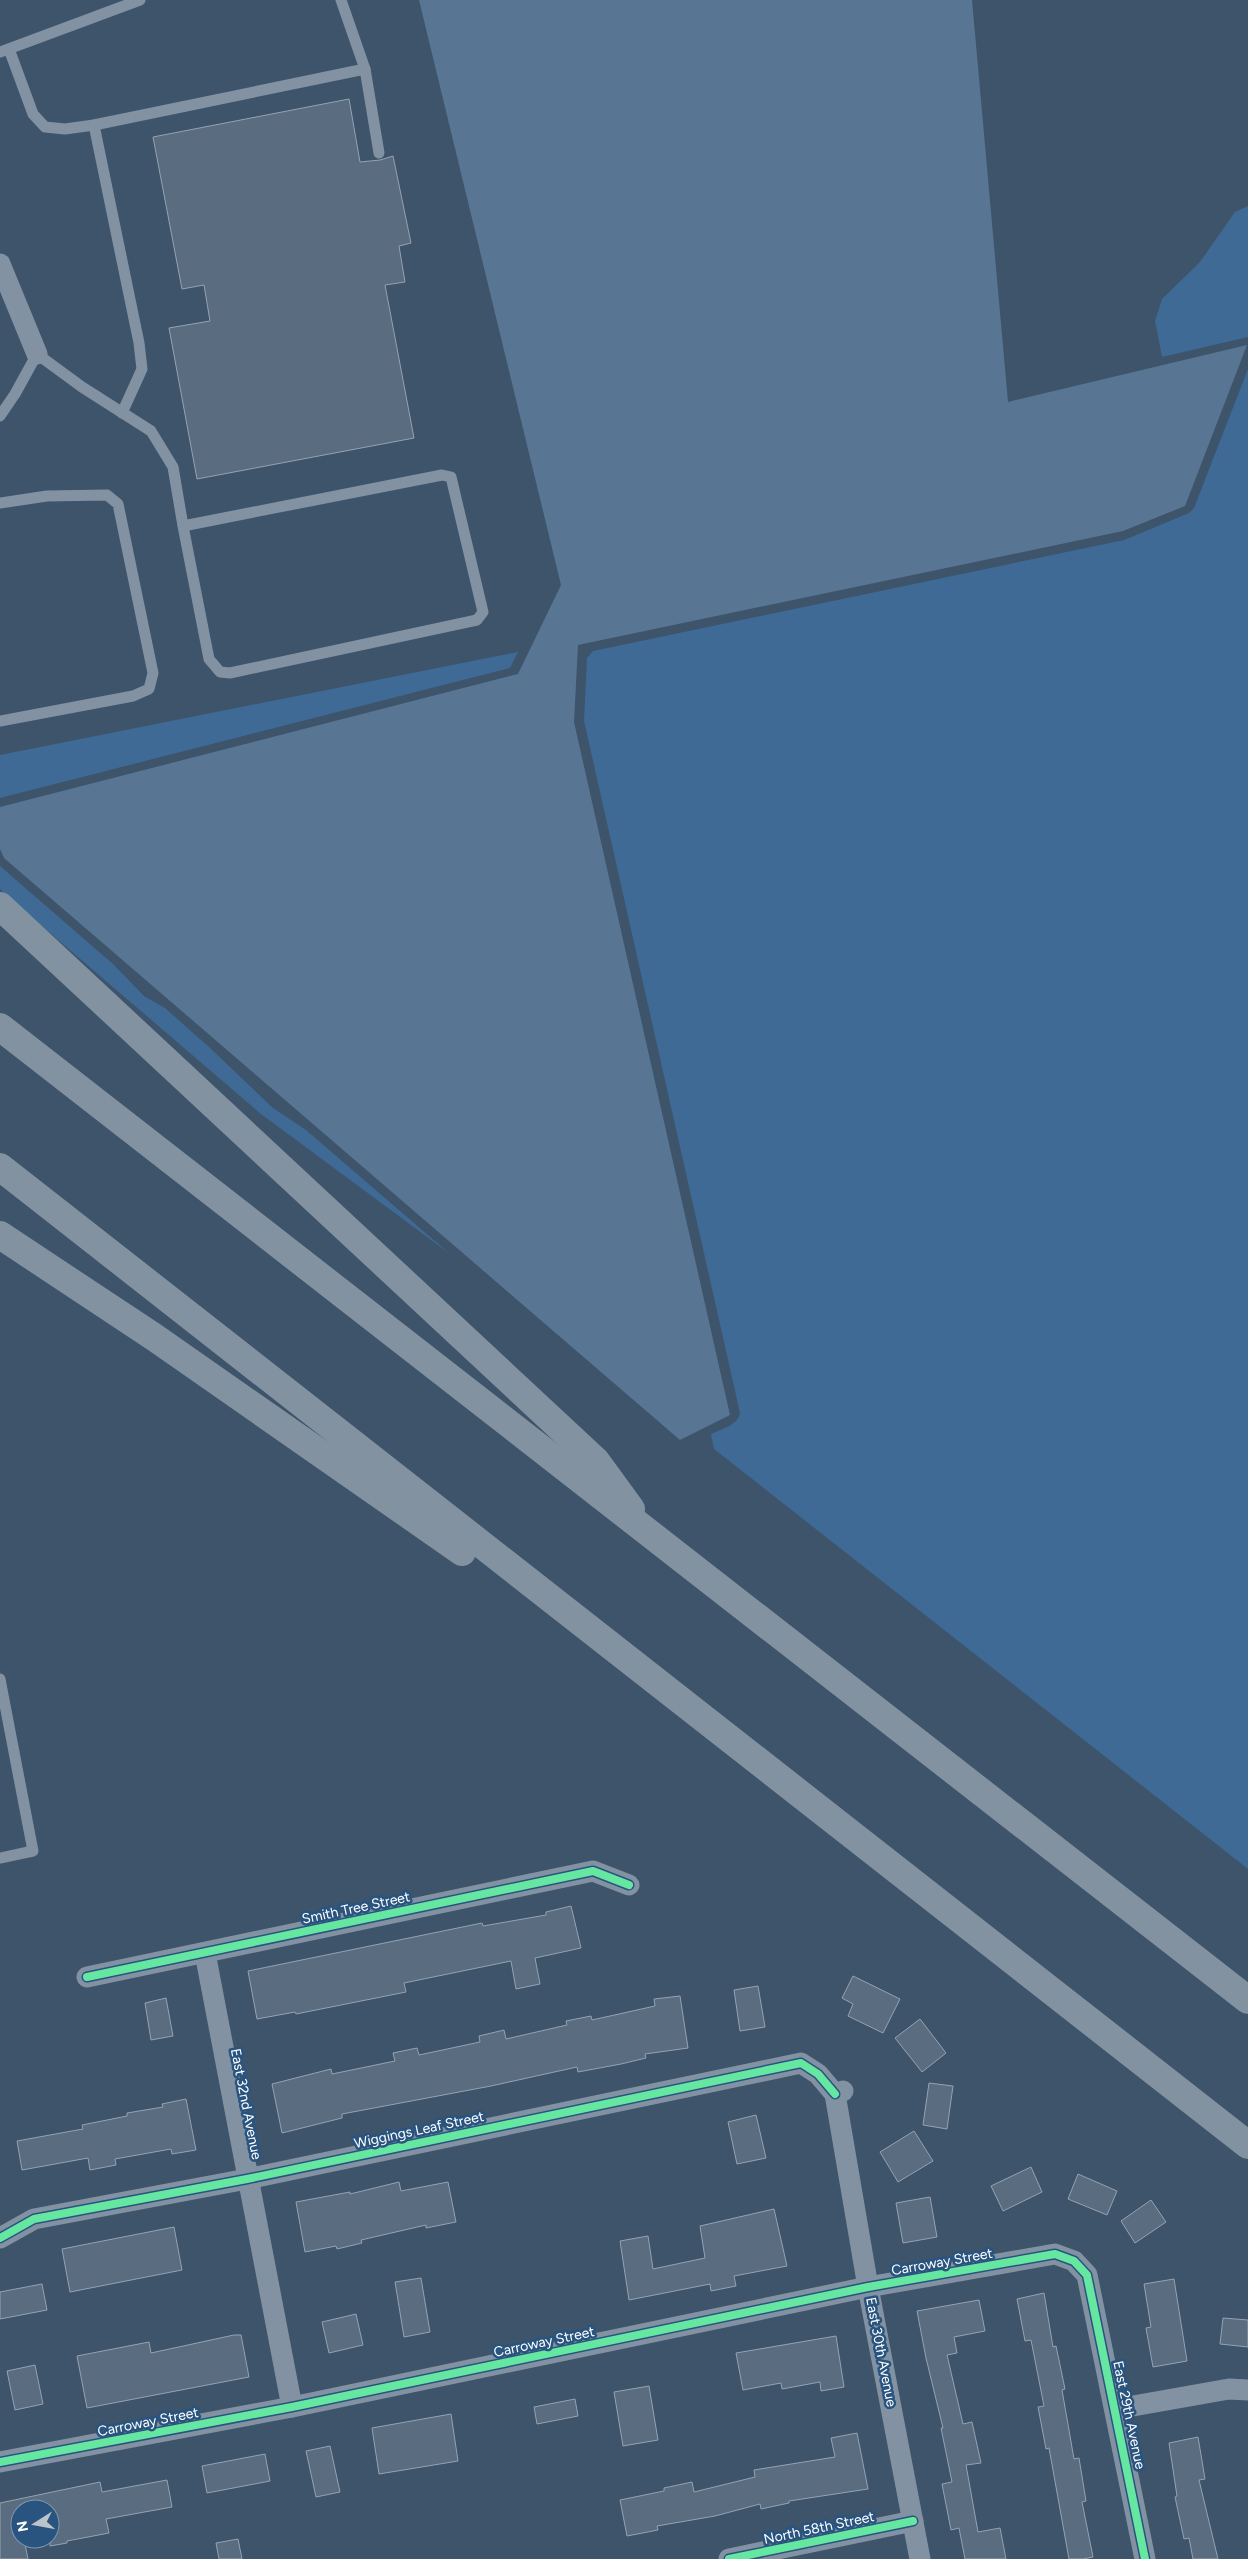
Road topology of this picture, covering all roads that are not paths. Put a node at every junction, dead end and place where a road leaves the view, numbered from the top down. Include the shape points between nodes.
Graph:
1 (140, 0) edge
2 (341, 0) edge
3 (4, 51) edge
4 (365, 69) junction
5 (94, 125) junction
6 (379, 153) dead end
7 (0, 264) edge
8 (36, 354) junction
9 (122, 412) junction
10 (0, 416) edge
11 (0, 504) edge
12 (183, 526) junction
13 (0, 721) edge
14 (0, 906) edge
15 (0, 1026) edge
16 (0, 1168) edge
17 (0, 1235) edge
18 (650, 1535) junction
19 (0, 1681) edge
20 (682, 1703) junction
21 (4, 1722) edge
22 (0, 1858) edge
23 (629, 1885) dead end
24 (206, 1953) junction
25 (87, 1976) dead end
26 (1248, 2000) edge
27 (839, 2092) joint
28 (1248, 2145) edge
29 (247, 2179) junction
30 (0, 2238) edge
31 (1087, 2275) joint
32 (868, 2287) junction
33 (1248, 2390) edge
34 (292, 2407) junction
35 (1116, 2409) junction
36 (0, 2462) edge
37 (913, 2521) junction
38 (729, 2559) edge
39 (920, 2559) edge
40 (1145, 2559) edge

1 - 3 lane
2 - 4 lane
3 - 5 lane via 32,114 45,127 65,129
4 - 5 lane
4 - 6 lane
5 - 9 lane via 142,369
7 - 8 street
8 - 9 lane
8 - 10 lane
9 - 12 lane via 151,431 173,467
11 - 13 lane via 48,496 107,496 118,504 153,673 149,689 132,696
12 - 12 lane via 442,475 451,477 483,612 477,620 230,673 220,672 210,659
14 - 18 highway via 596,1461
15 - 18 highway
16 - 20 highway
17 - 20 highway
18 - 26 highway
19 - 21 lane
20 - 28 highway
21 - 22 lane via 33,1851
23 - 24 street, Smith Tree Street via 593,1871
24 - 25 street, Smith Tree Street
24 - 29 street, East 32nd Avenue
27 - 29 street, Wiggings Leaf Street via 801,2064
27 - 32 street, East 30th Avenue
29 - 30 street, Wiggings Leaf Street via 34,2219
29 - 34 street, East 32nd Avenue
31 - 32 street, Carroway Street via 1074,2261 1055,2254
31 - 35 street, East 29th Avenue
32 - 34 street, Carroway Street
32 - 37 street, East 30th Avenue
33 - 35 street via 1230,2389
34 - 36 street, Carroway Street
35 - 40 street, East 29th Avenue
37 - 38 street, North 58th Street
37 - 39 street, East 30th Avenue

